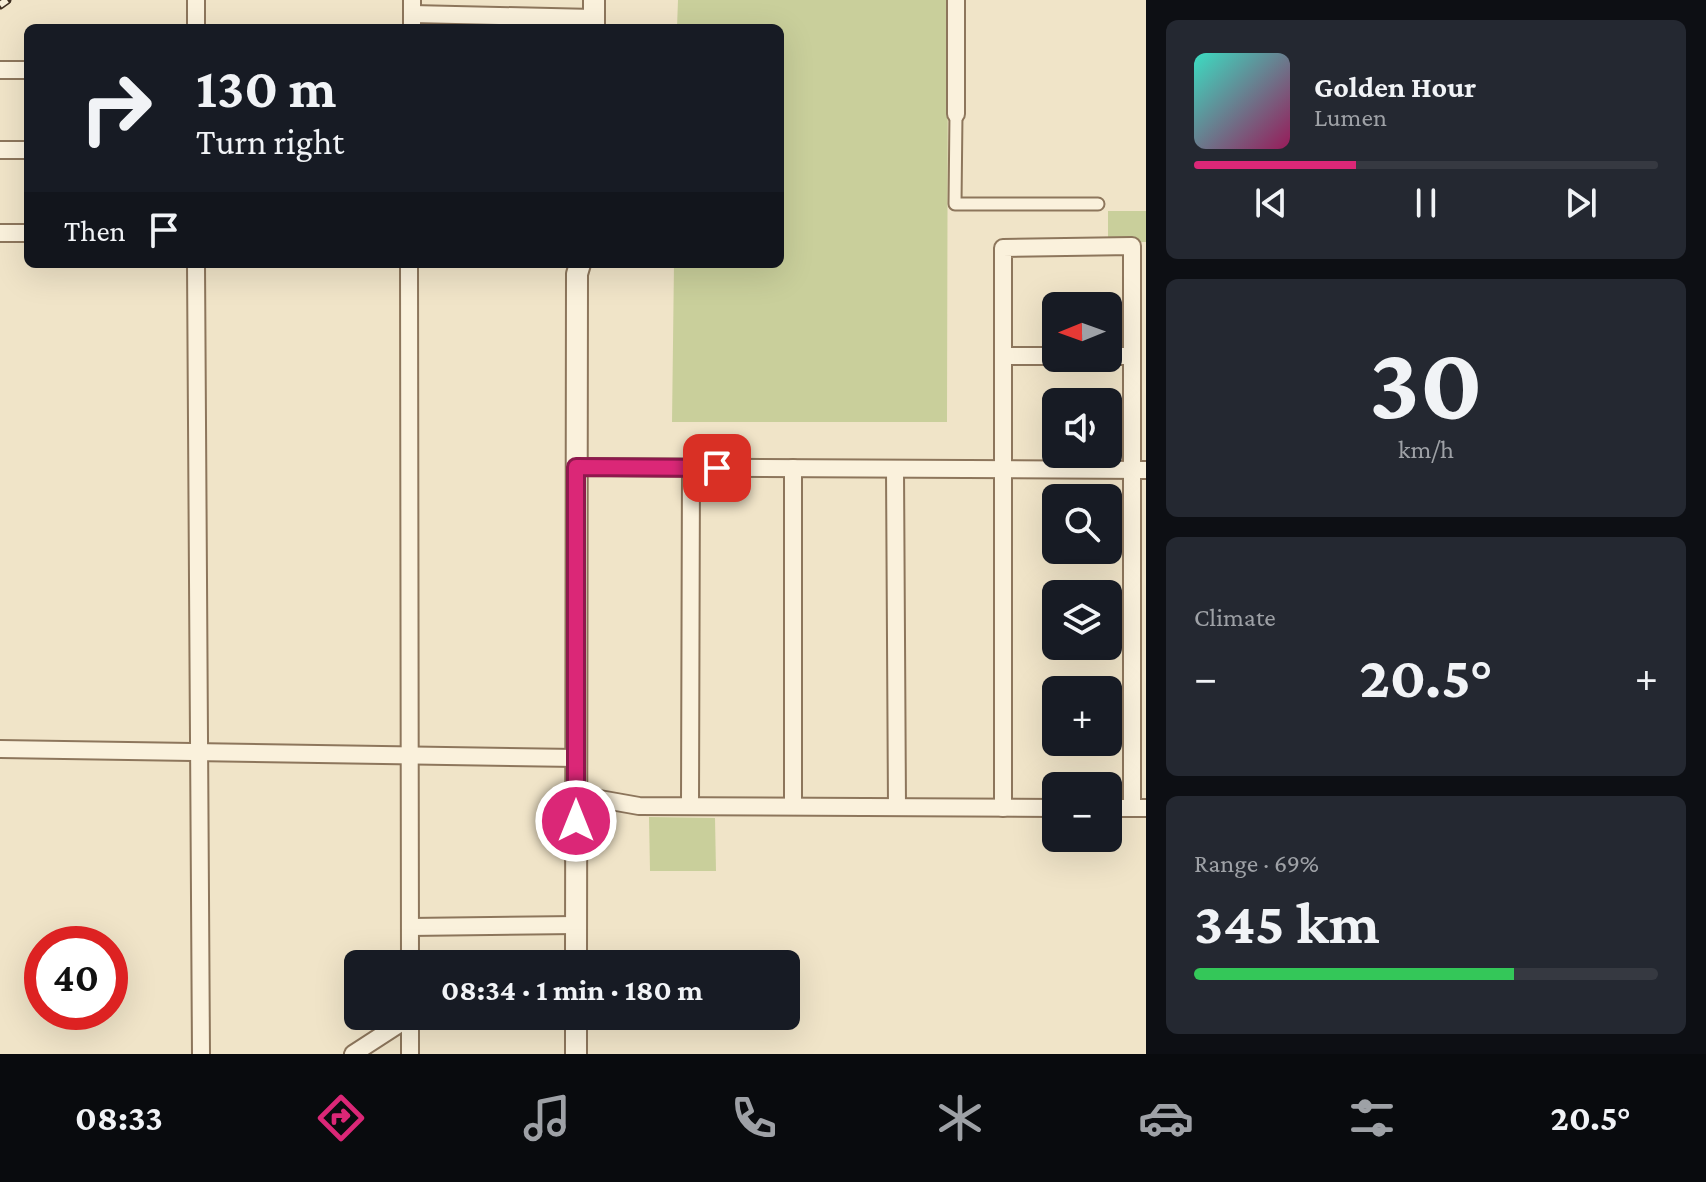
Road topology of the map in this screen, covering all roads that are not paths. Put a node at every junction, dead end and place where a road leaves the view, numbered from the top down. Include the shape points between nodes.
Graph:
1 (196, 0) edge
2 (956, 0) edge
3 (412, 14) edge
4 (594, 15) edge
5 (196, 24) edge
6 (0, 70) edge
7 (24, 70) edge
8 (956, 114) joint
9 (0, 150) edge
10 (24, 150) edge
11 (1098, 204) dead end
12 (0, 233) edge
13 (24, 233) edge
14 (196, 268) edge
15 (409, 268) edge
16 (579, 268) edge
17 (1003, 356) junction
18 (1042, 356) edge
19 (1122, 356) edge
20 (1132, 356) junction
21 (576, 467) junction
22 (691, 468) junction
23 (793, 468) junction
24 (895, 469) junction
25 (1003, 469) junction
26 (1139, 470) edge
27 (0, 749) edge
28 (201, 752) junction
29 (410, 755) junction
30 (576, 758) junction
31 (577, 795) junction
32 (690, 806) junction
33 (793, 806) junction
34 (897, 807) junction
35 (1003, 808) junction
36 (1042, 808) edge
37 (1139, 808) edge
38 (576, 925) junction
39 (410, 927) junction
40 (410, 950) edge
41 (576, 950) edge
42 (390, 1030) edge
43 (410, 1030) edge
44 (576, 1030) edge
45 (201, 1054) edge
46 (353, 1054) edge
47 (410, 1054) edge
48 (576, 1054) edge

1 - 5 street
2 - 8 street
3 - 4 street
6 - 7 street
8 - 11 street via 955,204
9 - 10 street
12 - 13 street
14 - 28 street
15 - 29 street
16 - 21 street
17 - 18 street
17 - 20 street via 1003,248 1132,246
17 - 25 street
19 - 20 street
20 - 26 street
21 - 22 street
21 - 30 street
22 - 23 street
22 - 32 street
23 - 24 street
23 - 33 street
24 - 25 street
24 - 34 street
25 - 26 street
25 - 35 street
26 - 37 street
27 - 28 street
28 - 29 street
28 - 45 street
29 - 30 street
29 - 39 street
30 - 31 street
31 - 32 street via 639,806
31 - 38 street
32 - 33 street
33 - 34 street
34 - 35 street
35 - 36 street
38 - 39 street
38 - 41 street
39 - 40 street
42 - 46 street
43 - 47 street
44 - 48 street

